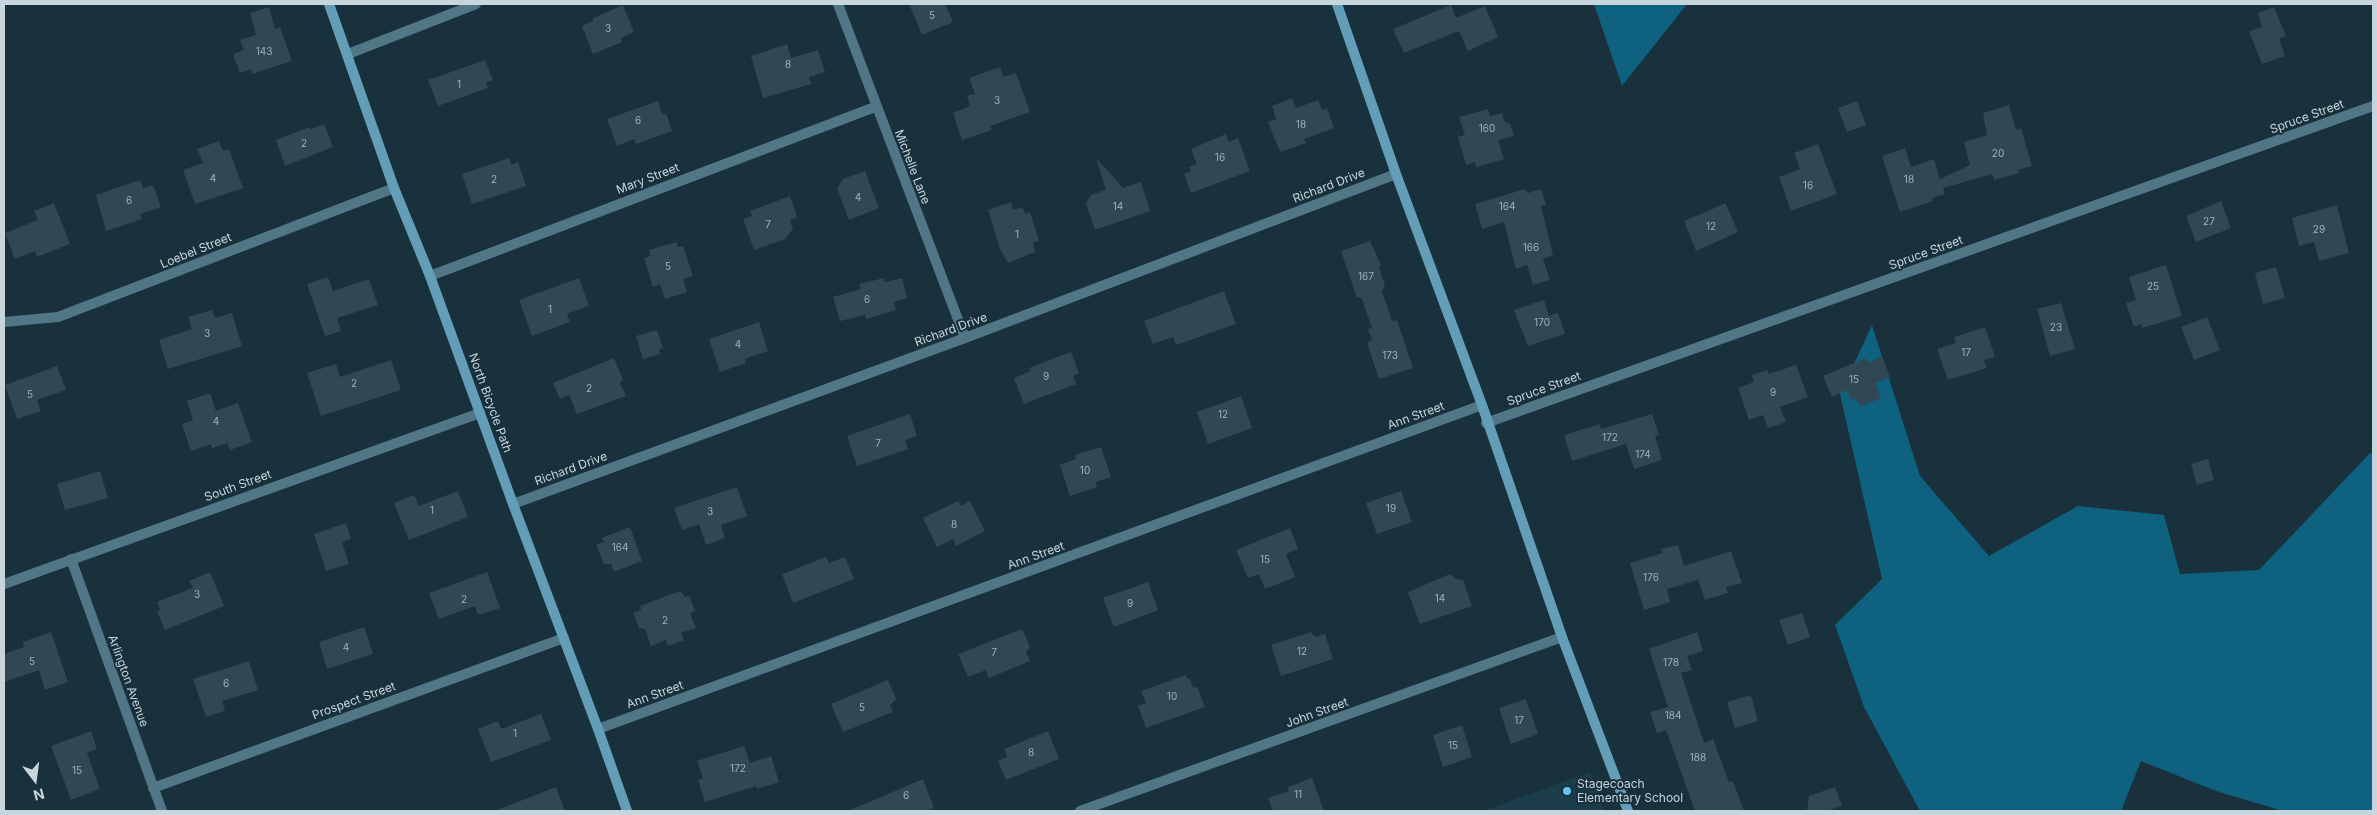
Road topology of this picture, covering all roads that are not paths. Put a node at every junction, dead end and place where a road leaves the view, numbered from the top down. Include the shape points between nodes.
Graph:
1 (329, 4) edge
2 (476, 4) edge
3 (838, 4) edge
4 (1337, 4) edge
5 (348, 54) junction
6 (2373, 106) edge
7 (875, 107) junction
8 (1396, 174) junction
9 (394, 188) junction
10 (430, 276) junction
11 (4, 322) edge
12 (965, 338) junction
13 (1482, 405) junction
14 (480, 413) junction
15 (1486, 423) junction
16 (513, 504) junction
17 (71, 559) junction
18 (4, 584) edge
19 (1562, 637) junction
20 (564, 638) junction
21 (598, 729) junction
22 (154, 788) junction
23 (162, 811) edge
24 (627, 811) edge
25 (1080, 811) edge
26 (1628, 811) edge

1 - 5 street, North Bicycle Path
2 - 5 street
3 - 7 street, Michelle Lane
4 - 8 street
5 - 9 street, North Bicycle Path
6 - 15 street, Spruce Street
7 - 10 street, Mary Street
7 - 12 street, Michelle Lane
8 - 12 street, Richard Drive
8 - 13 street
9 - 10 street, North Bicycle Path
9 - 11 street, Loebel Street via 58,317
10 - 14 street, North Bicycle Path
12 - 16 street, Richard Drive
13 - 15 street
13 - 21 street, Ann Street
14 - 16 street, North Bicycle Path
14 - 17 street, South Street
15 - 19 street
16 - 20 street, North Bicycle Path
17 - 18 street, South Street
17 - 22 street, Arlington Avenue
19 - 25 street, John Street
19 - 26 street
20 - 21 street, North Bicycle Path
20 - 22 street, Prospect Street
21 - 24 street, North Bicycle Path
22 - 23 street, Arlington Avenue

